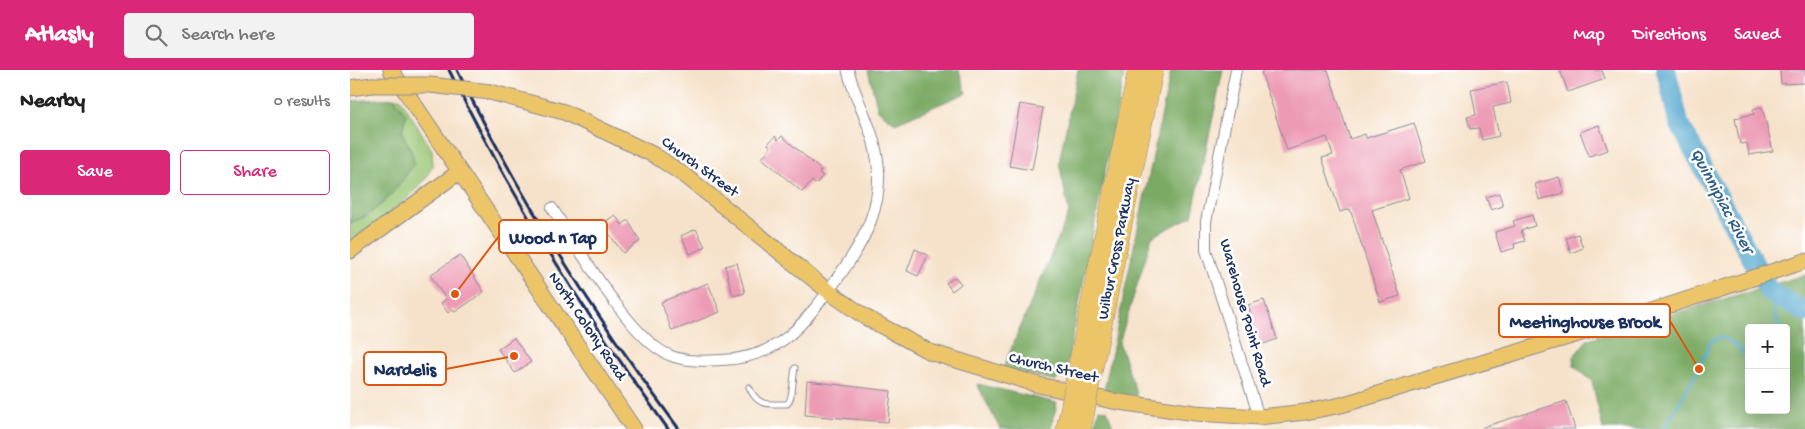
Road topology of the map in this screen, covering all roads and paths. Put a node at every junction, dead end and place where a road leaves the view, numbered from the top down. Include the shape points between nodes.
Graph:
1 (392, 70) edge
2 (848, 70) edge
3 (1137, 70) edge
4 (1154, 70) edge
5 (1236, 70) edge
6 (350, 88) edge
7 (460, 172) junction
8 (552, 208) dead end
9 (350, 251) edge
10 (1805, 261) edge
11 (828, 290) junction
12 (795, 368) dead end
13 (1084, 375) junction
14 (749, 387) dead end
15 (1259, 417) junction
16 (1075, 421) edge
17 (634, 429) edge

1 - 7 main road, North Colony Road
2 - 11 street via 874,142 879,171 876,209 859,247
3 - 13 highway, Wilbur Cross Parkway
4 - 13 highway, Wilbur Cross Parkway
5 - 15 street, Warehouse Point Road via 1206,222 1206,250
6 - 11 main road, Church Street, bridge via 430,85 490,92 564,112 654,155 687,177
7 - 9 main road
7 - 17 main road, North Colony Road
8 - 11 street via 625,316 644,338 661,351 682,359 739,359 757,354 782,342 808,318
10 - 15 main road, Church Street via 1618,322 1341,405
11 - 15 main road, Church Street via 865,317 930,352 1000,375 1076,394 1150,407
12 - 14 lane via 791,398 786,404 757,401
13 - 16 highway, Wilbur Cross Parkway, bridge

